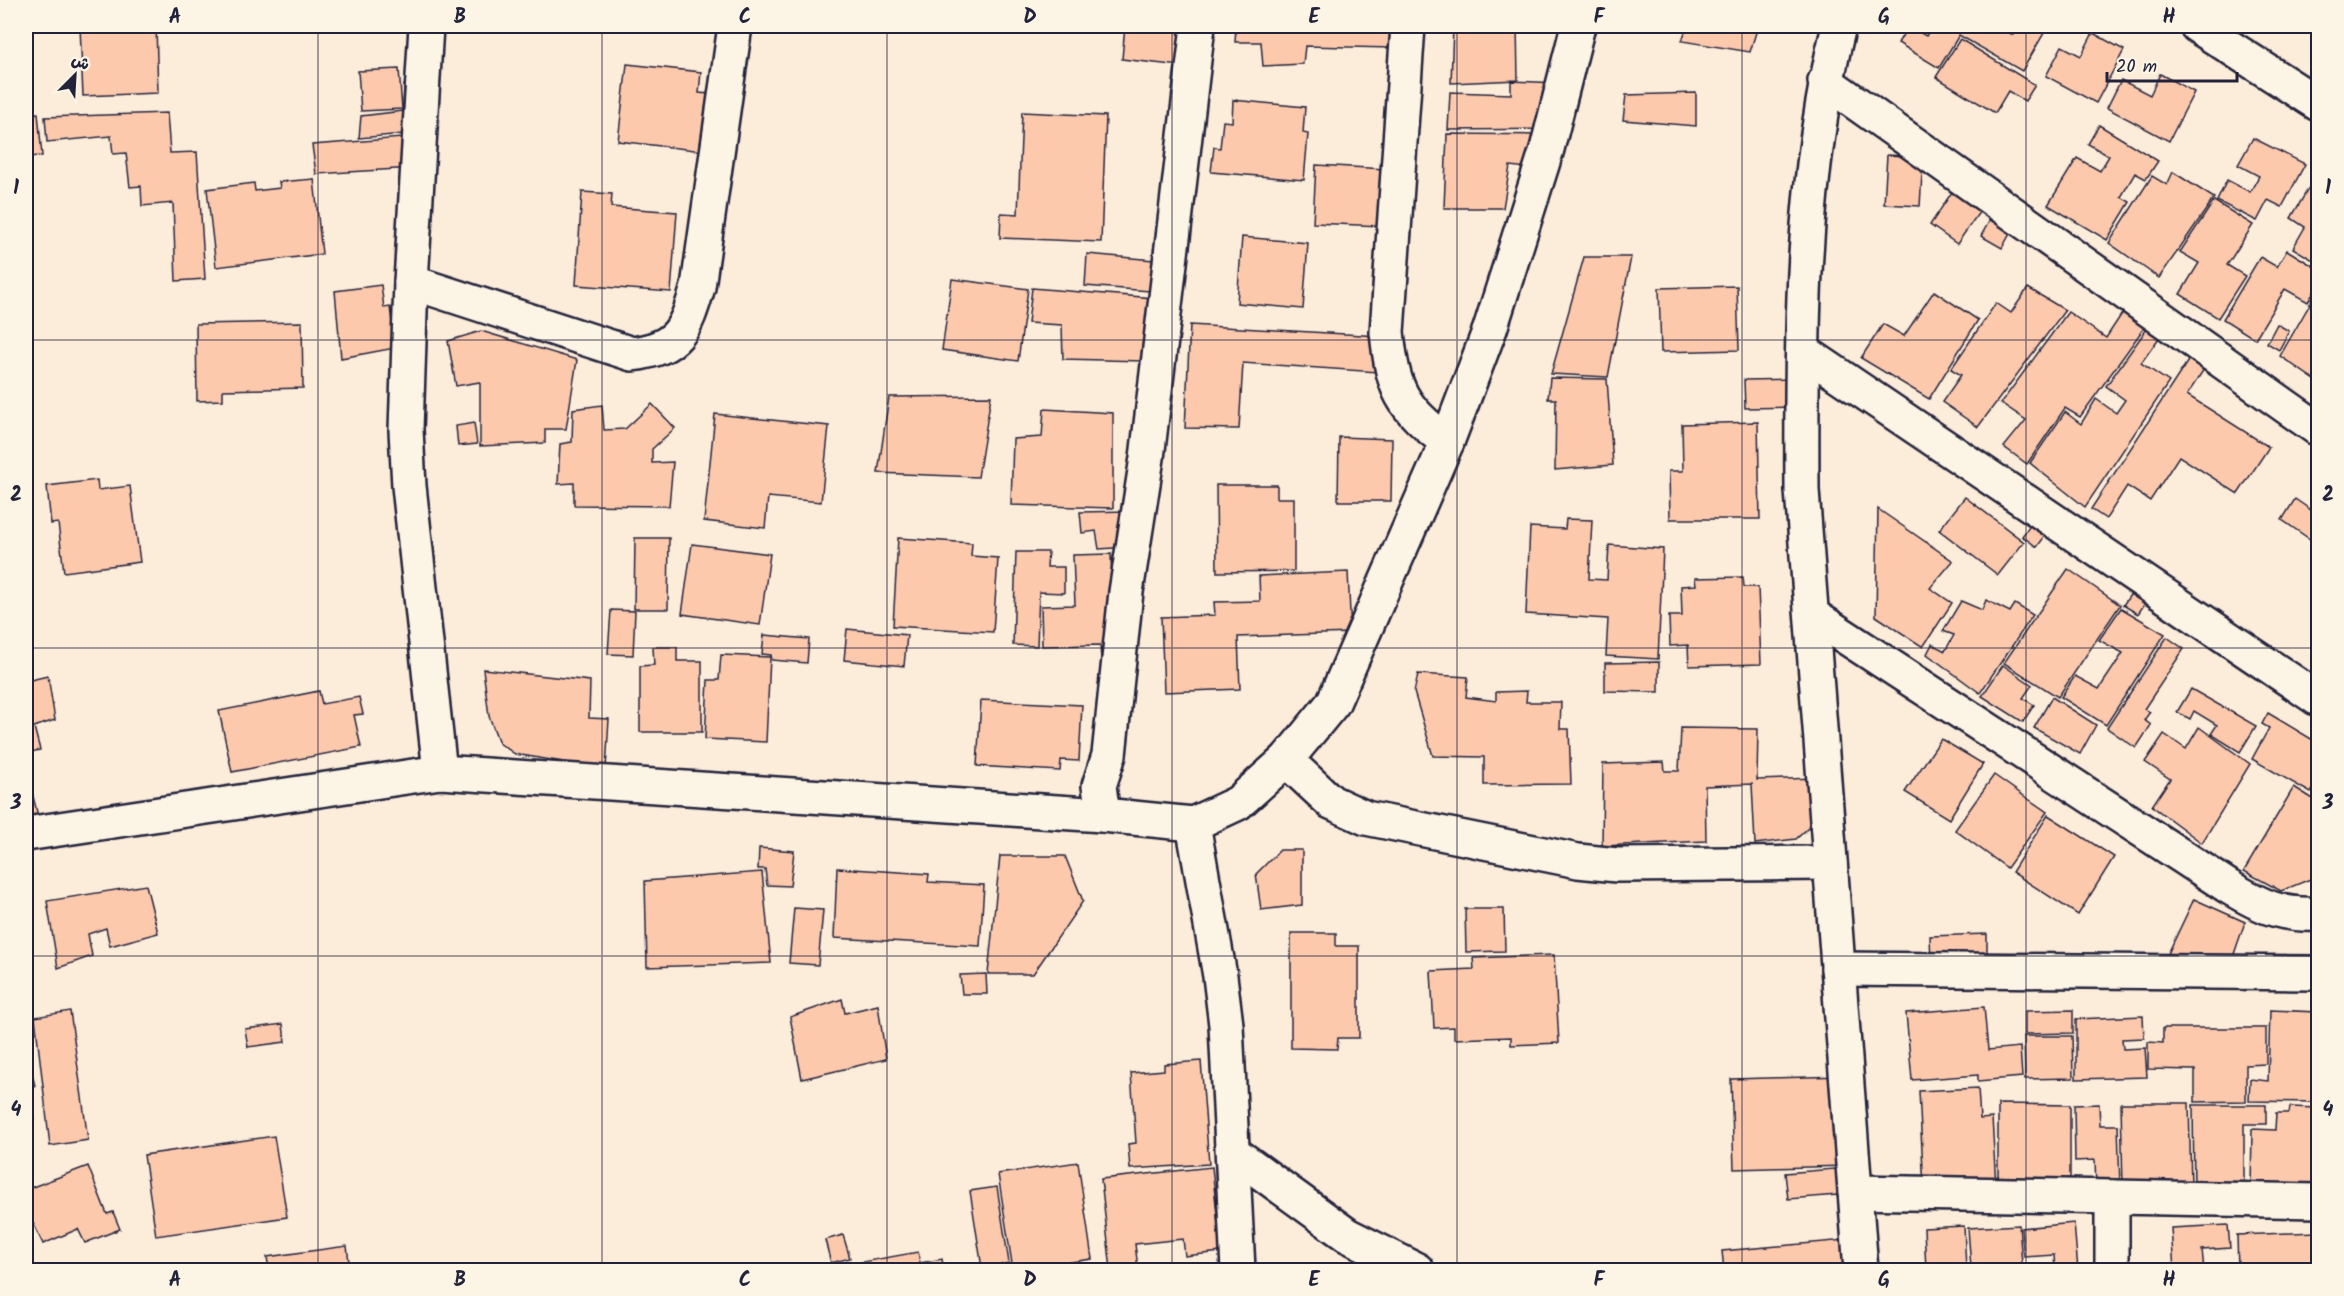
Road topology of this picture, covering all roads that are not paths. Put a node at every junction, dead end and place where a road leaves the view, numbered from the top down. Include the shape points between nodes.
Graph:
1 (426, 26) edge
2 (735, 26) edge
3 (1198, 26) edge
4 (1408, 26) edge
5 (1578, 26) edge
6 (1839, 26) edge
7 (2197, 26) edge
8 (1825, 81) junction
9 (2319, 104) edge
10 (411, 282) junction
11 (1803, 351) junction
12 (2319, 429) edge
13 (1448, 442) junction
14 (1812, 615) junction
15 (2319, 699) edge
16 (1286, 760) junction
17 (440, 772) junction
18 (1103, 815) junction
19 (1193, 824) junction
20 (26, 834) edge
21 (1830, 862) junction
22 (2319, 914) edge
23 (1839, 969) junction
24 (2319, 973) edge
25 (1233, 1153) junction
26 (1855, 1192) junction
27 (2112, 1197) junction
28 (2319, 1201) edge
29 (1238, 1270) edge
30 (1417, 1270) edge
31 (1861, 1270) edge
32 (2112, 1270) edge

1 - 10 street
2 - 10 street via 698,287 688,322 676,338 663,348 632,354
3 - 18 street via 1109,755 1099,786
4 - 13 street via 1387,332 1399,394 1416,418
5 - 13 street via 1553,127 1508,274
6 - 8 street
7 - 9 street
8 - 11 street via 1811,176
8 - 12 street
10 - 17 street via 406,430 409,486
11 - 14 street via 1802,490
11 - 15 street
13 - 16 street via 1333,703
14 - 21 street
14 - 22 street via 2262,907 2295,916
16 - 19 street via 1238,803
16 - 21 street via 1331,802 1366,818 1578,861 1617,865
17 - 18 street
17 - 20 street
18 - 19 street
19 - 25 street via 1220,976 1230,1069
21 - 23 street
23 - 24 street
23 - 26 street
25 - 29 street
25 - 30 street via 1347,1235
26 - 27 street
26 - 31 street
27 - 28 street
27 - 32 street

